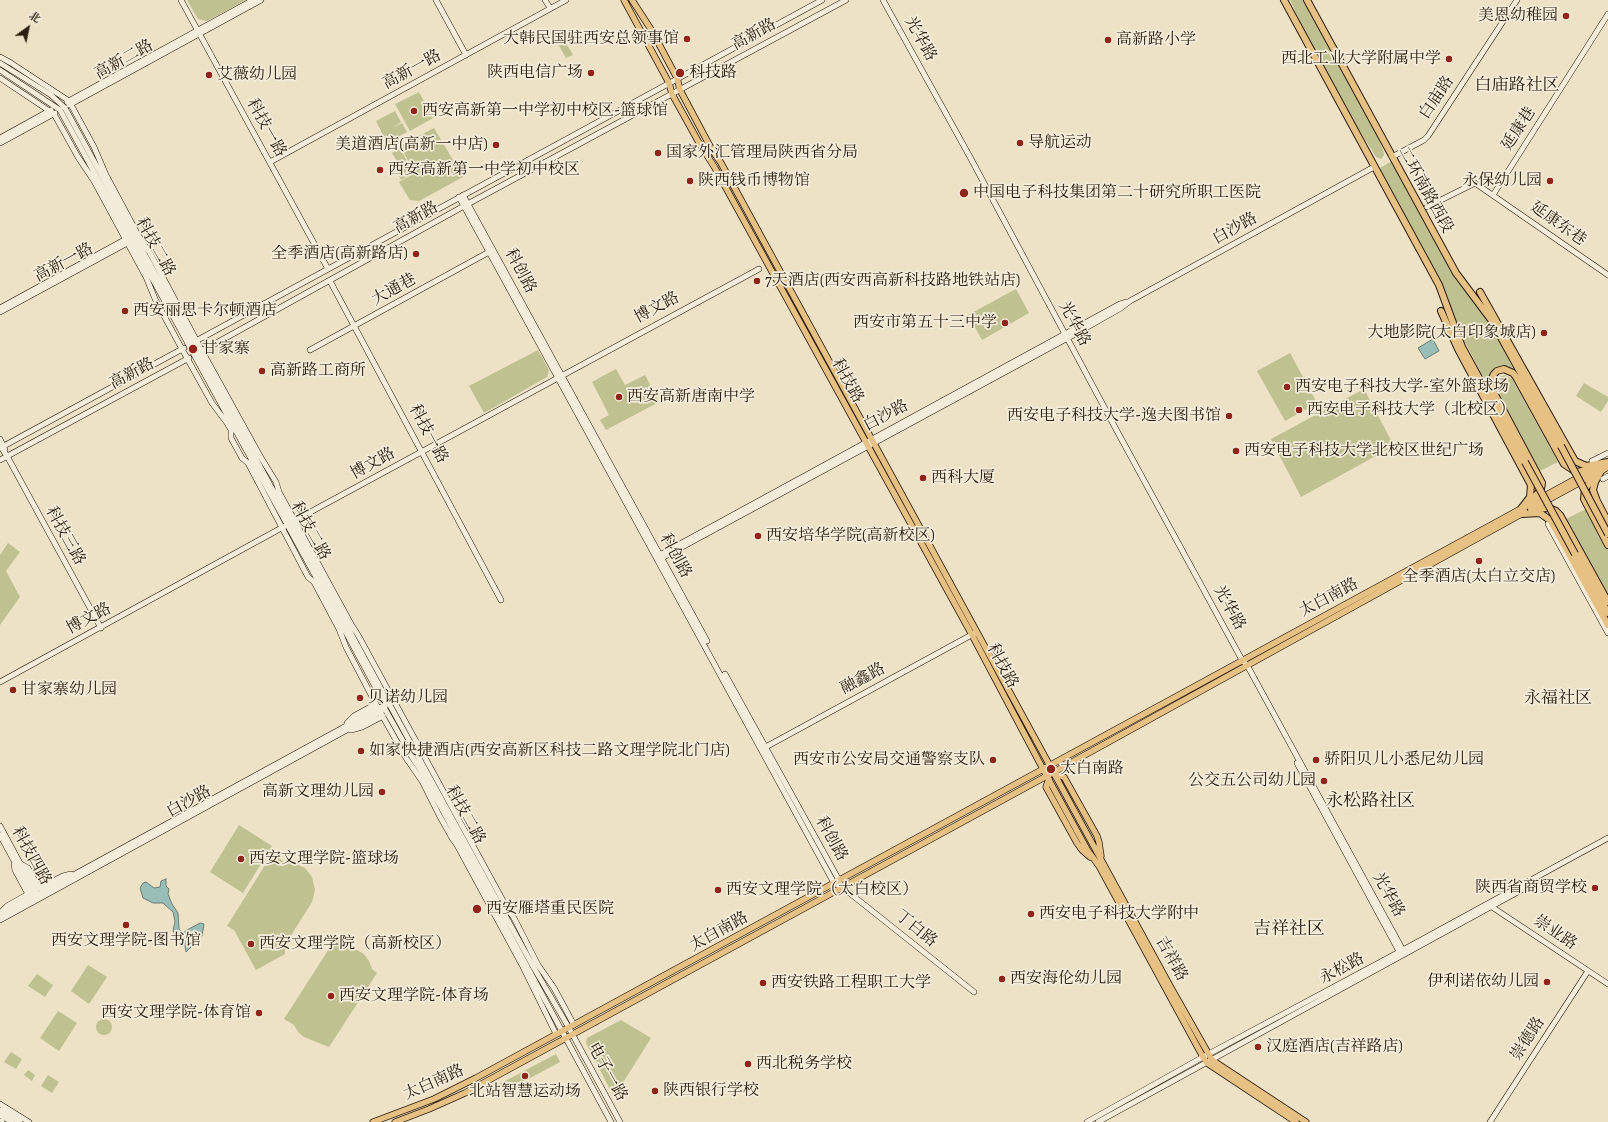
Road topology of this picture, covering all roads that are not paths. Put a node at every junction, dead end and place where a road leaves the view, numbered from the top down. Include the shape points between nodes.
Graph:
1 (181, 0) edge
2 (253, 0) edge
3 (261, 0) edge
4 (436, 0) edge
5 (545, 0) edge
6 (566, 0) edge
7 (624, 0) edge
8 (632, 0) edge
9 (822, 0) edge
10 (846, 0) edge
11 (883, 0) edge
12 (1283, 0) edge
13 (1307, 0) edge
14 (1517, 0) edge
15 (550, 8) junction
16 (1608, 14) edge
17 (199, 32) junction
18 (466, 55) junction
19 (0, 57) edge
20 (0, 63) edge
21 (0, 70) edge
22 (0, 78) edge
23 (677, 78) junction
24 (669, 83) junction
25 (680, 90) junction
26 (672, 94) junction
27 (70, 103) junction
28 (61, 108) junction
29 (52, 113) junction
30 (0, 138) edge
31 (0, 143) edge
32 (1392, 157) junction
33 (270, 162) junction
34 (1374, 167) junction
35 (1493, 195) junction
36 (461, 196) junction
37 (466, 205) junction
38 (1427, 207) dead end
39 (133, 238) junction
40 (489, 252) junction
41 (328, 269) junction
42 (759, 269) dead end
43 (1608, 275) edge
44 (330, 281) junction
45 (1480, 292) dead end
46 (0, 308) edge
47 (0, 312) edge
48 (1494, 320) junction
49 (354, 327) junction
50 (1066, 336) junction
51 (193, 343) junction
52 (1460, 348) junction
53 (182, 349) junction
54 (310, 350) dead end
55 (198, 353) junction
56 (187, 359) junction
57 (560, 376) junction
58 (1518, 381) junction
59 (1528, 388) junction
60 (1496, 396) junction
61 (1530, 402) junction
62 (1495, 406) junction
63 (1504, 412) junction
64 (0, 439) edge
65 (873, 441) junction
66 (866, 445) junction
67 (1, 447) edge
68 (422, 451) junction
69 (1608, 453) edge
70 (7, 456) junction
71 (0, 460) edge
72 (1592, 461) dead end
73 (1608, 462) edge
74 (1608, 467) edge
75 (1597, 470) junction
76 (1531, 509) junction
77 (1522, 511) junction
78 (1608, 522) edge
79 (289, 524) junction
80 (1548, 524) dead end
81 (1608, 534) edge
82 (1467, 542) junction
83 (1608, 545) edge
84 (659, 557) junction
85 (1596, 580) junction
86 (1595, 590) junction
87 (1607, 599) edge
88 (501, 600) dead end
89 (1608, 613) edge
90 (1608, 625) edge
91 (101, 628) junction
92 (1608, 633) edge
93 (974, 634) junction
94 (1242, 660) junction
95 (1246, 666) junction
96 (0, 682) edge
97 (383, 708) junction
98 (343, 730) junction
99 (763, 748) junction
100 (1050, 765) junction
101 (1043, 769) junction
102 (1055, 773) junction
103 (1048, 778) junction
104 (0, 826) edge
105 (0, 835) edge
106 (1608, 838) edge
107 (1608, 842) edge
108 (1099, 861) junction
109 (837, 882) junction
110 (842, 887) junction
111 (35, 894) junction
112 (1490, 905) junction
113 (0, 914) edge
114 (0, 920) edge
115 (1402, 953) junction
116 (1588, 971) junction
117 (1608, 984) edge
118 (974, 992) dead end
119 (572, 1026) junction
120 (562, 1031) junction
121 (556, 1034) junction
122 (572, 1035) junction
123 (565, 1038) junction
124 (1203, 1057) junction
125 (1210, 1059) junction
126 (0, 1104) edge
127 (0, 1110) edge
128 (0, 1115) edge
129 (12, 1122) edge
130 (20, 1122) edge
131 (29, 1122) edge
132 (374, 1122) edge
133 (395, 1122) edge
134 (611, 1122) edge
135 (620, 1122) edge
136 (1087, 1122) edge
137 (1098, 1122) edge
138 (1296, 1122) edge
139 (1306, 1122) edge
140 (1490, 1122) edge

1 - 17 street, 科技一路
2 - 17 street, 高新二路
3 - 17 street, 高新二路
4 - 18 street
5 - 15 street
6 - 15 street, 高新一路
7 - 24 main road, 科技路
8 - 23 main road, 科技路
9 - 23 street, 高新路
10 - 25 street, 高新路
11 - 50 street, 光华路
12 - 34 highway, 二环南路西段
13 - 32 highway, 二环南路西段
14 - 32 street, 白庙路 via 1428,136
15 - 18 street, 高新一路
16 - 35 street, 延康巷
17 - 27 street, 高新二路
17 - 33 street, 科技一路
18 - 33 street, 高新一路
19 - 27 street
20 - 28 street, 科技二路 via 51,95
21 - 28 street, 科技二路
22 - 29 street
23 - 24 street, 高新路
23 - 25 main road, 科技路
24 - 26 main road, 科技路
24 - 36 street, 高新路
25 - 26 street, 高新路
25 - 65 main road, 科技路
26 - 37 street, 高新路
26 - 66 main road, 科技路
27 - 28 street, 高新二路
27 - 39 street
28 - 29 street, 高新二路
28 - 39 street, 科技二路
29 - 30 street, 高新二路
29 - 31 street, 高新二路
29 - 39 street via 78,157
32 - 48 highway, 二环南路西段 via 1456,273
33 - 41 street, 科技一路
34 - 50 street, 白沙路 via 1130,301 1120,304
34 - 52 highway, 二环南路西段 via 1439,285 1444,310
35 - 38 street via 1475,183
35 - 43 street, 延康东巷
36 - 37 street, 科创路
36 - 41 street, 高新路
37 - 40 street, 科创路
37 - 44 street, 高新路
37 - 57 street, 科创路
39 - 46 street, 高新一路
39 - 47 street, 高新一路
39 - 51 street, 科技二路
39 - 51 street via 150,253
39 - 53 street via 156,301
40 - 49 street, 大通巷
40 - 57 street, 科创路
41 - 51 street, 高新路
42 - 57 street, 博文路
44 - 49 street, 科技一路
44 - 55 street, 高新路
45 - 48 highway
48 - 59 highway, 二环南路西段
48 - 73 highway via 1575,461 1586,466
49 - 54 street, 大通巷
49 - 68 street, 科技一路
50 - 65 street, 白沙路
50 - 94 street, 光华路
51 - 53 street, 高新路
51 - 55 street, 科技二路
51 - 55 street
52 - 62 highway
52 - 77 highway via 1531,485 1531,494
53 - 56 street
53 - 67 street, 高新路
55 - 56 street, 高新路
55 - 79 street, 科技二路
55 - 79 street via 267,466
56 - 70 street, 高新路
56 - 79 street via 212,403 227,423 231,438 242,458
57 - 68 street, 博文路
57 - 84 street, 科创路
58 - 59 highway
58 - 60 highway via 1513,372 1504,369 1497,371 1490,382
58 - 61 highway
59 - 61 highway
59 - 81 highway, 二环南路西段, bridge
60 - 62 highway
60 - 63 highway
61 - 75 highway, bridge via 1564,464 1576,472
62 - 63 highway
62 - 86 highway, bridge
63 - 77 highway via 1542,483 1539,492
64 - 67 street, 科技三路
65 - 66 street, 白沙路
65 - 93 main road, 科技路
66 - 84 street, 白沙路
66 - 93 main road, 科技路
67 - 70 street, 科技三路
68 - 79 street, 博文路
68 - 88 street, 科技一路
69 - 72 street
70 - 71 street, 高新路
70 - 91 street, 科技三路
73 - 75 main road
74 - 75 main road
75 - 76 main road, 太白南路, bridge
75 - 77 main road, 太白南路, bridge
75 - 78 highway via 1593,490
75 - 83 highway via 1585,489 1584,500
76 - 77 main road, 太白南路
76 - 85 highway via 1549,508 1560,515
77 - 82 main road, 太白南路
77 - 90 highway via 1540,513 1551,521
79 - 91 street, 博文路
79 - 97 street, 科技二路
79 - 97 street via 308,577 314,582 346,647
79 - 119 street via 514,918 538,965 554,988
80 - 92 street
82 - 94 main road, 太白南路
82 - 95 main road, 太白南路
84 - 99 street, 科创路
85 - 86 highway
85 - 87 highway
86 - 87 highway
86 - 89 highway
91 - 96 street, 博文路
93 - 99 street, 融鑫路
93 - 100 main road, 科技路
93 - 101 main road, 科技路
94 - 95 street, 光华路
94 - 100 main road, 太白南路
95 - 102 main road, 太白南路
95 - 115 street, 光华路
97 - 98 street, 白沙路
97 - 98 street via 362,727
97 - 119 street, 科技二路 via 534,968
97 - 120 street, 科技二路 via 422,772
97 - 121 street via 406,758 422,781 457,845
98 - 111 street, 白沙路
98 - 111 street, 白沙路
99 - 109 street, 科创路
100 - 101 main road, 太白南路
100 - 102 main road, 科技路
101 - 103 main road, 科技路
101 - 109 main road, 太白南路
102 - 103 main road, 太白南路
102 - 108 main road, 吉祥路
103 - 108 main road, 吉祥路 via 1088,851
103 - 110 main road, 太白南路
104 - 111 street, 科技四路
105 - 111 street, 科技四路
106 - 112 street, 永松路
107 - 112 street, 永松路
108 - 124 main road, 吉祥路
108 - 125 main road, 吉祥路
109 - 110 street, 科创路
109 - 119 main road, 太白南路
110 - 118 street, 丁白路
110 - 122 main road, 太白南路
111 - 113 street, 白沙路
111 - 114 street, 白沙路
112 - 115 street, 永松路
112 - 116 street, 崇业路
115 - 125 street, 永松路
116 - 117 street, 崇业路
116 - 140 street, 崇德路
119 - 120 main road, 太白南路
119 - 122 street, 科技二路
120 - 121 main road, 太白南路
120 - 123 street, 科技二路
121 - 132 main road, 太白南路 via 434,1099
122 - 123 main road, 太白南路
122 - 135 street, 电子一路
123 - 133 main road, 太白南路 via 465,1093
123 - 134 street, 电子一路
124 - 125 main road, 吉祥路
124 - 136 street
125 - 137 street, 永松路
125 - 138 main road, 吉祥路
125 - 139 main road, 吉祥路
126 - 131 street
127 - 130 street
128 - 129 street

